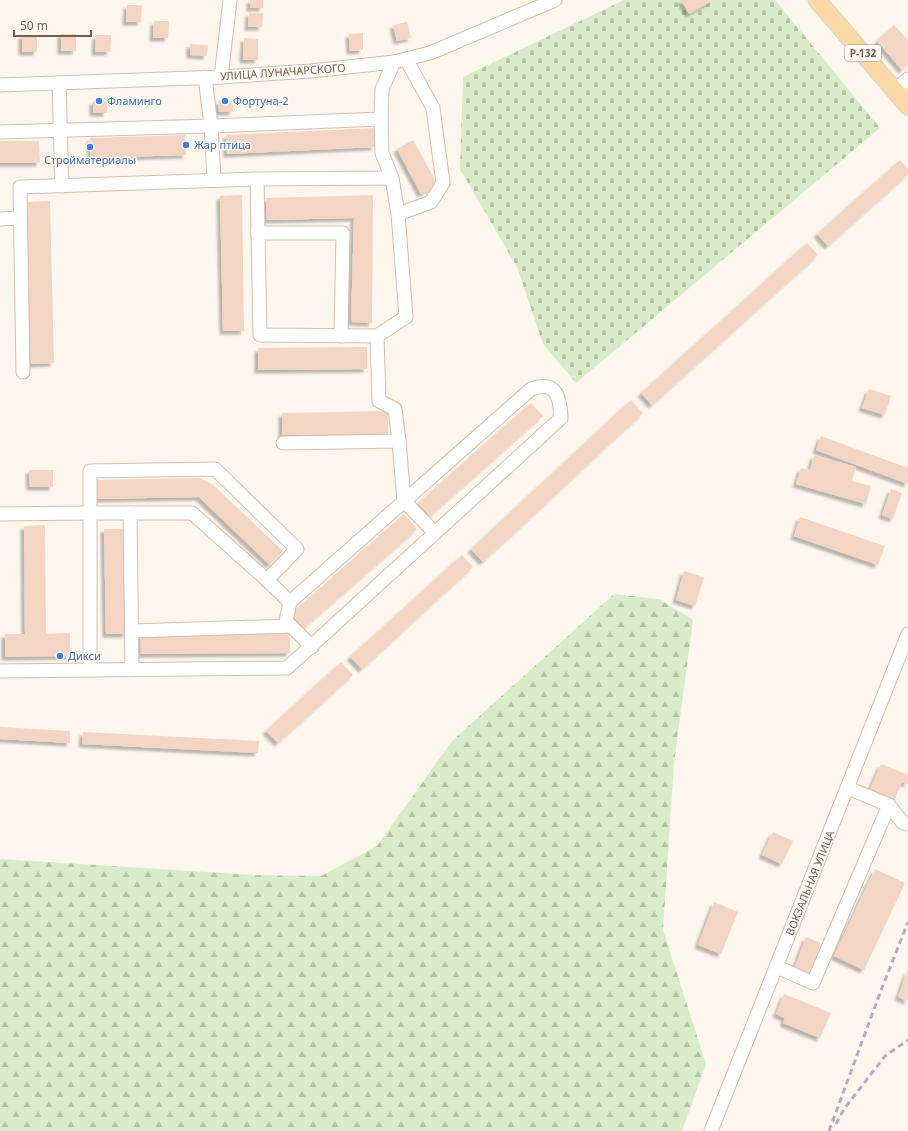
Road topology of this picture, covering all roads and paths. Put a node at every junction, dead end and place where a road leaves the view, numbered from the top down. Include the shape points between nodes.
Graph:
1 (230, 0) edge
2 (555, 0) edge
3 (817, 0) edge
4 (400, 61) junction
5 (206, 77) junction
6 (221, 77) junction
7 (908, 79) edge
8 (59, 83) junction
9 (0, 85) edge
10 (895, 90) junction
11 (908, 106) edge
12 (381, 119) junction
13 (211, 126) junction
14 (59, 130) junction
15 (0, 132) edge
16 (392, 178) junction
17 (257, 179) junction
18 (214, 180) junction
19 (62, 186) junction
20 (398, 214) junction
21 (0, 218) edge
22 (20, 218) junction
23 (257, 233) junction
24 (341, 336) junction
25 (377, 336) junction
26 (23, 372) dead end
27 (399, 441) junction
28 (283, 443) dead end
29 (404, 501) junction
30 (89, 513) junction
31 (130, 513) junction
32 (0, 514) edge
33 (435, 533) junction
34 (267, 580) junction
35 (290, 602) junction
36 (291, 626) junction
37 (132, 630) junction
38 (908, 634) edge
39 (312, 647) junction
40 (90, 670) junction
41 (132, 670) junction
42 (0, 671) edge
43 (848, 788) junction
44 (889, 805) junction
45 (908, 824) edge
46 (777, 967) junction
47 (711, 1131) edge

1 - 6 street
2 - 4 street, УЛИЦА ЛУНАЧАРСКОГО via 430,53
3 - 10 main road, Р-132
4 - 6 street, УЛИЦА ЛУНАЧАРСКОГО
4 - 12 street via 382,89
4 - 20 street via 433,108 442,183 431,202
5 - 6 street, УЛИЦА ЛУНАЧАРСКОГО
5 - 8 street, УЛИЦА ЛУНАЧАРСКОГО
5 - 13 street
7 - 10 street
8 - 9 street, УЛИЦА ЛУНАЧАРСКОГО
8 - 14 street
10 - 11 main road, Р-132
12 - 13 street
12 - 16 street via 382,153
13 - 14 street
13 - 18 street
14 - 15 street
14 - 19 street
16 - 17 street
16 - 20 street
17 - 18 street
17 - 23 street
18 - 19 street
19 - 22 street via 20,187
20 - 25 street via 406,317
21 - 22 street
22 - 26 street
23 - 24 street via 260,336
23 - 24 street via 343,233
24 - 25 street
25 - 27 street via 378,401 395,409
27 - 28 street
27 - 29 street
29 - 33 street
29 - 33 street via 531,389 540,386 556,391 561,418
29 - 35 street
30 - 31 street
30 - 32 street
30 - 34 street via 90,471 215,469 297,549
30 - 40 street
31 - 34 street via 192,513
31 - 37 street
33 - 39 street
34 - 35 street
35 - 36 street via 286,621
36 - 37 street
36 - 39 street
37 - 41 street
38 - 43 street, ВОКЗАЛЬНАЯ УЛИЦА
39 - 41 street via 287,668
40 - 41 street
40 - 42 street
43 - 44 street
43 - 46 street, ВОКЗАЛЬНАЯ УЛИЦА
44 - 45 street via 902,822
44 - 46 street via 813,983
46 - 47 street, ВОКЗАЛЬНАЯ УЛИЦА

